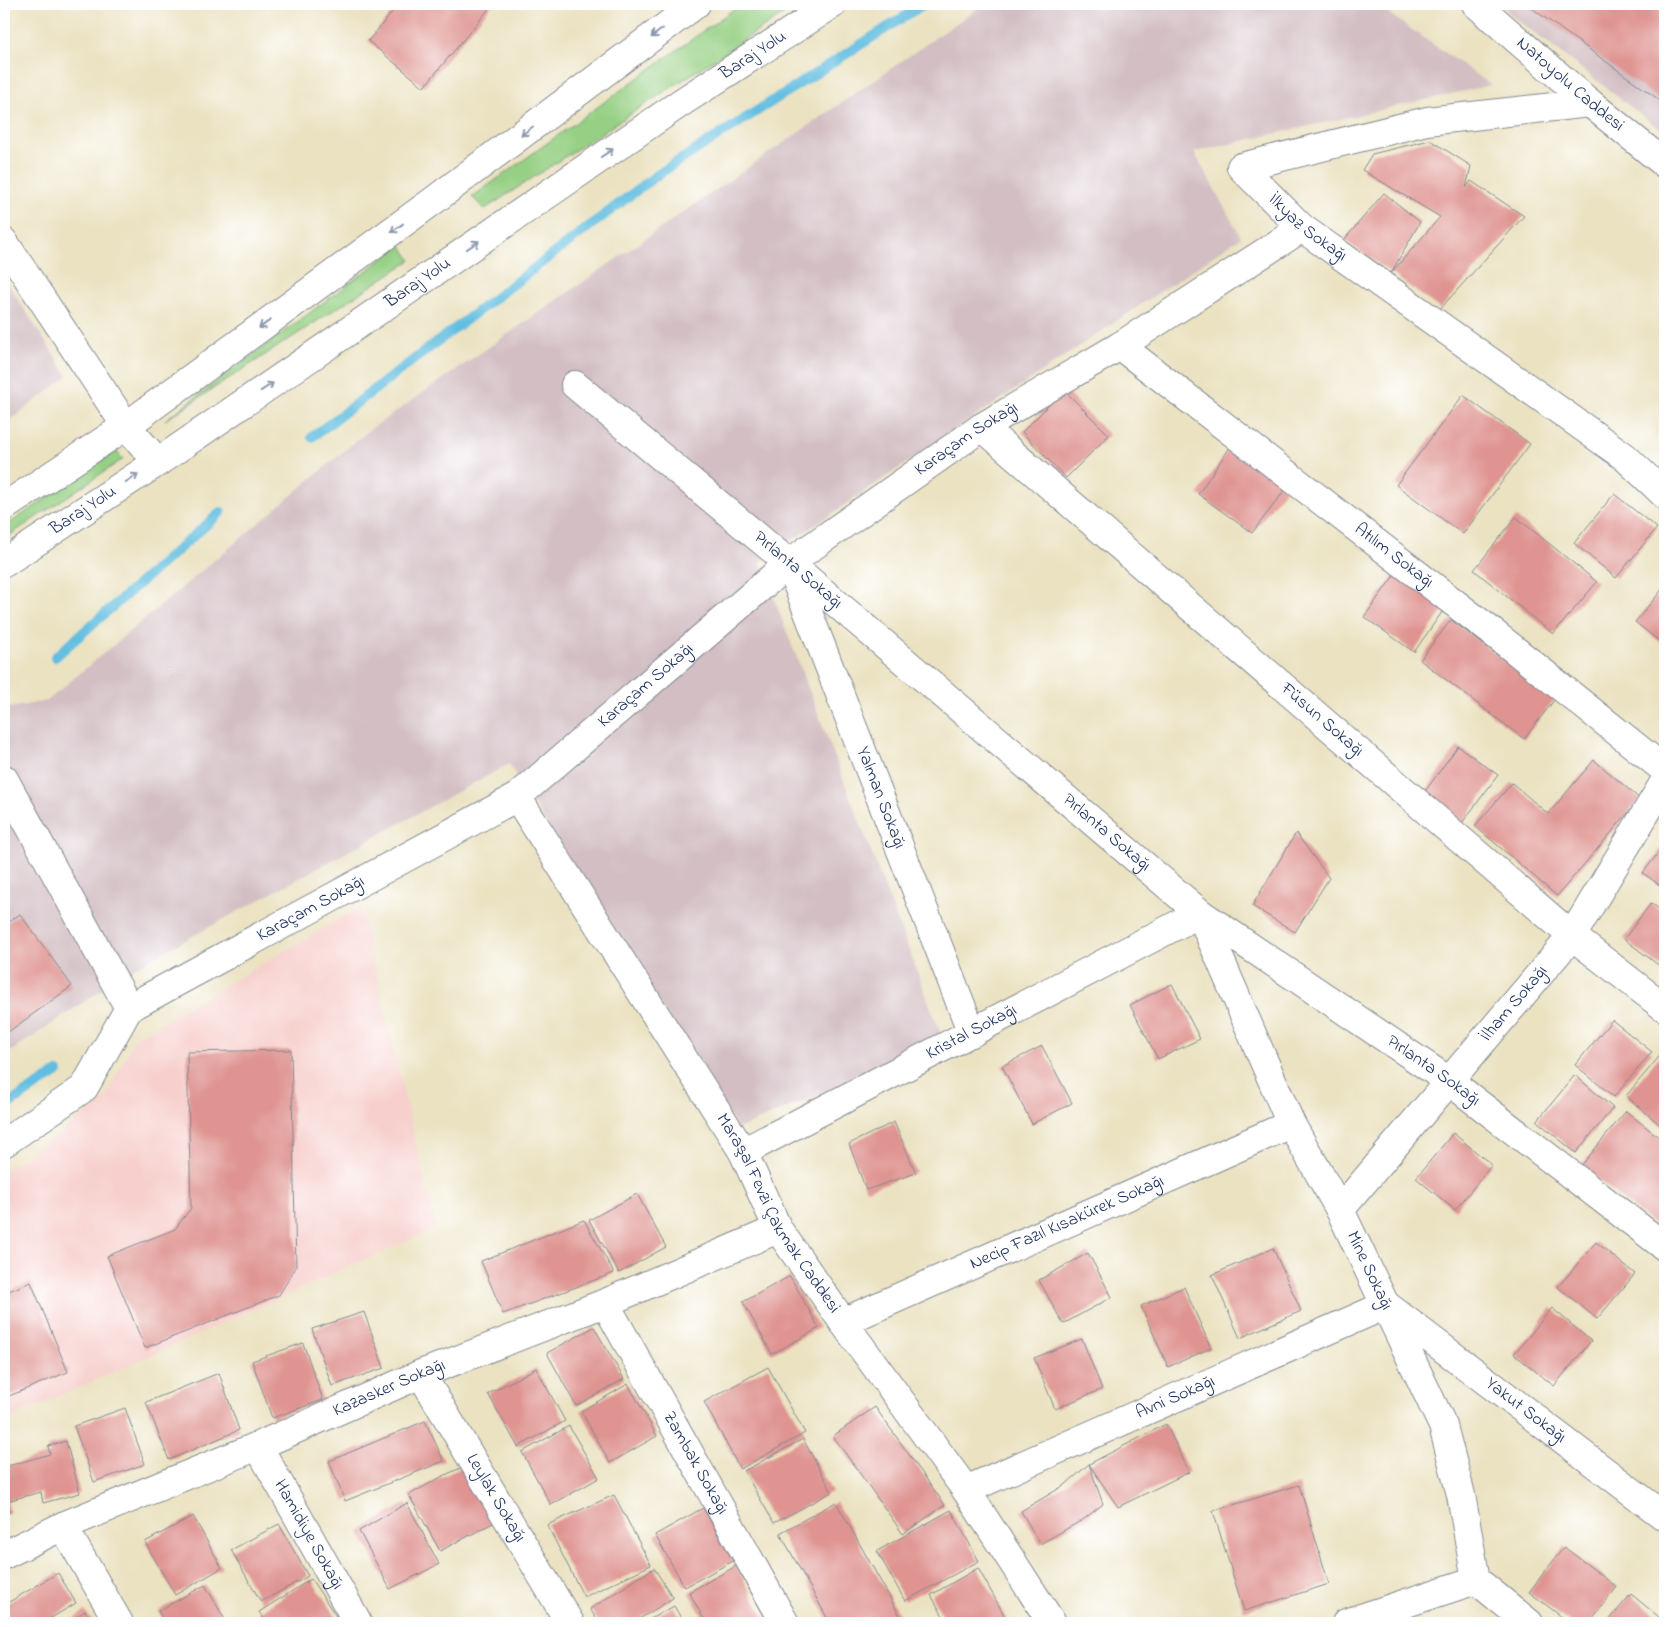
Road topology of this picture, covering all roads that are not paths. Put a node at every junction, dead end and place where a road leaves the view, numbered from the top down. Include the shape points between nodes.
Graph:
1 (696, 4) edge
2 (833, 4) edge
3 (1478, 7) edge
4 (1590, 103) junction
5 (1665, 164) edge
6 (1302, 228) junction
7 (4, 242) edge
8 (1120, 346) junction
9 (575, 384) dead end
10 (126, 426) junction
11 (982, 427) junction
12 (158, 462) junction
13 (1665, 495) edge
14 (4, 507) edge
15 (4, 563) edge
16 (789, 563) junction
17 (1665, 770) edge
18 (4, 778) edge
19 (1665, 781) edge
20 (516, 797) junction
21 (1200, 913) junction
22 (1572, 936) junction
23 (129, 1008) junction
24 (1665, 1008) edge
25 (972, 1033) junction
26 (1450, 1082) junction
27 (1291, 1124) junction
28 (4, 1143) edge
29 (743, 1152) junction
30 (1340, 1210) junction
31 (778, 1228) junction
32 (1665, 1247) edge
33 (605, 1303) junction
34 (1386, 1305) junction
35 (843, 1322) junction
36 (421, 1374) junction
37 (258, 1446) junction
38 (966, 1490) junction
39 (1665, 1517) edge
40 (63, 1526) junction
41 (4, 1555) edge
42 (1476, 1580) junction
43 (119, 1623) edge
44 (358, 1623) edge
45 (570, 1623) edge
46 (786, 1623) edge
47 (1052, 1623) edge
48 (1346, 1623) edge
49 (1529, 1623) edge

1 -> 10 street via 441,196
12 -> 2 street, Baraj Yolu via 682,102
3 - 4 street, Natoyolu Caddesi
4 - 5 street, Natoyolu Caddesi
4 - 6 street, İlkyaz Sokağı via 1427,121 1241,167
6 - 8 street, Karaçam Sokağı
6 - 13 street, İlkyaz Sokağı via 1625,457
7 - 10 street
8 - 11 street, Karaçam Sokağı
8 - 17 street, Atılım Sokağı via 1492,631
9 - 16 street, Pırlanta Sokağı
10 - 12 street
10 - 14 street
11 - 16 street, Karaçam Sokağı
11 - 22 street, Füsun Sokağı
15 -> 12 street, Baraj Yolu
16 - 20 street, Karaçam Sokağı
16 - 21 street, Pırlanta Sokağı
16 - 25 street, Yalman Sokağı
18 - 23 street
19 - 22 street, İlham Sokağı
20 - 23 street, Karaçam Sokağı
20 - 29 street, Maraşal Fevzi Çakmak Caddesi
21 - 25 street, Kristal Sokağı
21 - 26 street, Pırlanta Sokağı
21 - 27 street, Mine Sokağı
22 - 24 street, Füsun Sokağı
22 - 26 street, İlham Sokağı
23 - 28 street via 84,1088
25 - 29 street, Kristal Sokağı
26 - 30 street, İlham Sokağı
26 - 32 street, Pırlanta Sokağı
27 - 30 street, Mine Sokağı
27 - 35 street, Necip Fazıl Kısakürek Sokağı
29 - 31 street, Maraşal Fevzi Çakmak Caddesi
30 - 34 street, Mine Sokağı
31 - 33 street, Kazasker Sokağı
31 - 35 street, Maraşal Fevzi Çakmak Caddesi
33 - 36 street, Kazasker Sokağı
33 - 46 street, Zambak Sokağı
34 - 38 street, Avni Sokağı
34 - 39 street, Yakut Sokağı
34 - 42 street, Mine Sokağı via 1443,1426 1461,1495
35 - 38 street, Maraşal Fevzi Çakmak Caddesi
36 - 37 street, Kazasker Sokağı
36 - 45 street, Leylak Sokağı
37 - 40 street, Kazasker Sokağı
37 - 44 street, Hamidiye Sokağı
38 - 47 street, Maraşal Fevzi Çakmak Caddesi
40 - 41 street, Kazasker Sokağı
40 - 43 street
42 - 48 street
42 - 49 street

